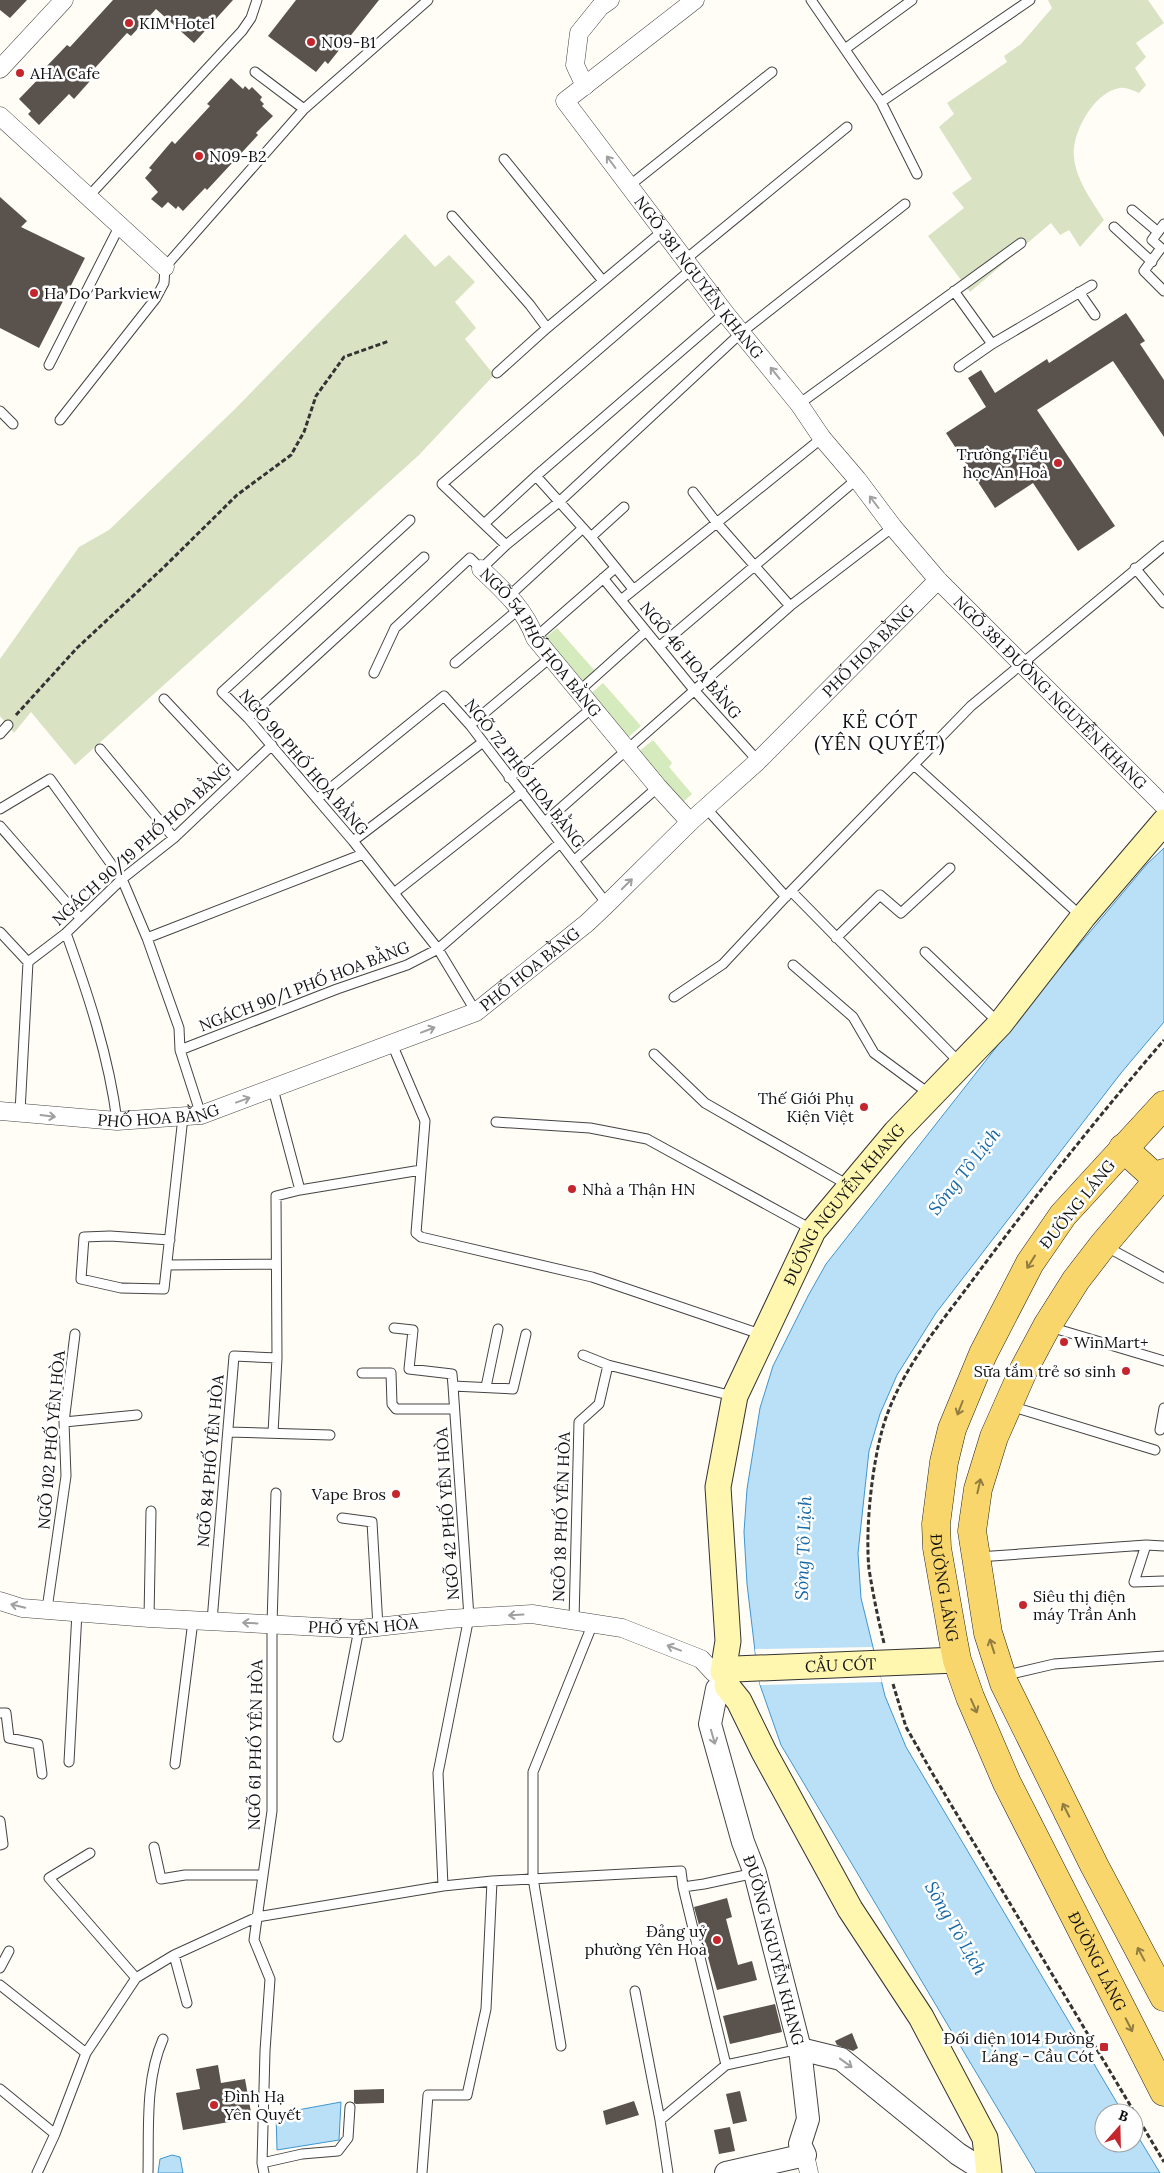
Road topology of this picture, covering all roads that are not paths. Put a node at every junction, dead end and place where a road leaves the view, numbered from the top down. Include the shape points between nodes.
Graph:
1 (64, 0) edge
2 (257, 0) edge
3 (428, 0) edge
4 (610, 0) edge
5 (695, 0) edge
6 (811, 0) edge
7 (912, 0) edge
8 (1030, 0) edge
9 (845, 49) junction
10 (0, 69) edge
11 (255, 72) dead end
12 (772, 72) dead end
13 (585, 86) junction
14 (881, 102) junction
15 (304, 109) junction
16 (0, 116) edge
17 (847, 128) dead end
18 (504, 159) dead end
19 (917, 174) dead end
20 (629, 186) junction
21 (89, 196) junction
22 (905, 204) dead end
23 (1132, 210) dead end
24 (452, 216) dead end
25 (120, 224) junction
26 (1164, 224) edge
27 (1114, 227) dead end
28 (664, 230) junction
29 (1158, 232) junction
30 (1021, 243) dead end
31 (1152, 262) junction
32 (689, 264) junction
33 (165, 268) junction
34 (603, 281) junction
35 (1092, 285) dead end
36 (954, 291) junction
37 (1164, 291) edge
38 (1079, 292) junction
39 (725, 313) junction
40 (1095, 315) dead end
41 (547, 328) junction
42 (742, 332) junction
43 (992, 344) junction
44 (49, 365) dead end
45 (959, 367) dead end
46 (497, 373) dead end
47 (799, 404) junction
48 (0, 411) edge
49 (60, 420) dead end
50 (13, 424) dead end
51 (822, 438) junction
52 (536, 476) junction
53 (856, 479) junction
54 (693, 492) dead end
55 (559, 502) junction
56 (624, 507) dead end
57 (410, 520) dead end
58 (716, 522) junction
59 (484, 524) junction
60 (893, 527) junction
61 (584, 528) junction
62 (592, 537) junction
63 (506, 545) junction
64 (1164, 546) edge
65 (424, 556) dead end
66 (754, 564) junction
67 (615, 568) junction
68 (1135, 568) junction
69 (481, 569) junction
70 (603, 578) junction
71 (938, 580) junction
72 (633, 589) junction
73 (622, 600) junction
74 (514, 603) junction
75 (1164, 603) edge
76 (790, 606) junction
77 (646, 631) junction
78 (535, 638) junction
79 (660, 646) junction
80 (551, 657) junction
81 (455, 663) dead end
82 (1022, 663) junction
83 (374, 673) dead end
84 (694, 690) junction
85 (578, 692) junction
86 (164, 698) dead end
87 (592, 708) junction
88 (248, 718) junction
89 (8, 725) road end
90 (470, 725) junction
91 (0, 734) edge
92 (483, 742) junction
93 (272, 745) junction
94 (627, 748) junction
95 (100, 749) dead end
96 (758, 760) junction
97 (914, 765) junction
98 (237, 777) junction
99 (509, 778) junction
100 (658, 787) junction
101 (522, 792) junction
102 (317, 799) junction
103 (1164, 806) edge
104 (706, 808) junction
105 (0, 809) edge
106 (545, 822) junction
107 (690, 822) junction
108 (1164, 822) edge
109 (0, 826) edge
110 (174, 838) junction
111 (353, 841) junction
112 (560, 843) junction
113 (363, 854) junction
114 (575, 860) junction
115 (950, 868) dead end
116 (122, 879) junction
117 (394, 894) junction
118 (789, 894) junction
119 (607, 904) junction
120 (1082, 917) junction
121 (80, 918) junction
122 (0, 932) edge
123 (66, 933) junction
124 (147, 938) junction
125 (836, 938) junction
126 (438, 949) junction
127 (925, 952) dead end
128 (28, 962) junction
129 (794, 965) dead end
130 (674, 998) dead end
131 (476, 1012) junction
132 (1000, 1024) junction
133 (392, 1044) junction
134 (180, 1050) junction
135 (654, 1054) dead end
136 (960, 1063) junction
137 (273, 1089) junction
138 (931, 1095) junction
139 (1164, 1105) edge
140 (0, 1111) edge
141 (20, 1112) junction
142 (201, 1115) junction
143 (183, 1117) junction
144 (117, 1121) junction
145 (496, 1122) dead end
146 (1122, 1148) junction
147 (421, 1170) junction
148 (1161, 1177) edge
149 (851, 1186) junction
150 (300, 1190) junction
151 (813, 1230) junction
152 (170, 1240) junction
153 (1103, 1245) junction
154 (276, 1264) junction
155 (167, 1265) junction
156 (1164, 1278) edge
157 (1047, 1326) junction
158 (394, 1328) dead end
159 (498, 1330) dead end
160 (75, 1334) dead end
161 (526, 1334) dead end
162 (763, 1335) junction
163 (517, 1352) dead end
164 (583, 1355) dead end
165 (277, 1358) junction
166 (1164, 1361) edge
167 (608, 1365) junction
168 (362, 1373) dead end
169 (453, 1386) junction
170 (486, 1387) junction
171 (508, 1388) junction
172 (735, 1396) junction
173 (1008, 1405) junction
174 (1164, 1408) edge
175 (454, 1409) junction
176 (137, 1415) dead end
177 (64, 1422) junction
178 (1160, 1430) dead end
179 (228, 1432) junction
180 (274, 1434) junction
181 (330, 1435) dead end
182 (1155, 1450) dead end
183 (276, 1494) dead end
184 (151, 1510) dead end
185 (342, 1518) dead end
186 (1146, 1544) junction
187 (1164, 1546) edge
188 (975, 1557) junction
189 (1164, 1581) edge
190 (0, 1601) edge
191 (47, 1609) junction
192 (77, 1612) junction
193 (469, 1617) junction
194 (149, 1618) junction
195 (574, 1620) junction
196 (193, 1621) junction
197 (212, 1621) junction
198 (593, 1623) junction
199 (272, 1624) junction
200 (378, 1627) junction
201 (360, 1629) junction
202 (1164, 1656) edge
203 (958, 1660) junction
204 (1002, 1676) junction
205 (722, 1679) junction
206 (0, 1714) edge
207 (338, 1737) dead end
208 (69, 1762) dead end
209 (175, 1764) dead end
210 (42, 1774) dead end
211 (0, 1821) edge
212 (0, 1845) edge
213 (154, 1847) dead end
214 (90, 1853) dead end
215 (1094, 1865) junction
216 (755, 1873) junction
217 (263, 1875) junction
218 (532, 1878) junction
219 (492, 1881) junction
220 (1057, 1883) junction
221 (443, 1886) junction
222 (683, 1887) junction
223 (257, 1917) junction
224 (9, 1950) dead end
225 (174, 1955) junction
226 (0, 1968) edge
227 (136, 1978) junction
228 (0, 1985) edge
229 (635, 1991) dead end
230 (1164, 1997) edge
231 (187, 2003) dead end
232 (163, 2039) dead end
233 (560, 2046) dead end
234 (800, 2049) junction
235 (86, 2053) junction
236 (726, 2065) junction
237 (0, 2088) edge
238 (1164, 2092) edge
239 (350, 2106) dead end
240 (660, 2120) junction
241 (55, 2134) junction
242 (262, 2162) junction
243 (807, 2164) edge
244 (37, 2173) edge
245 (148, 2173) edge
246 (264, 2173) edge
247 (422, 2173) edge
248 (668, 2173) edge
249 (726, 2173) edge
250 (989, 2173) edge

1 - 10 street
2 - 21 lane via 242,31
3 - 15 lane
4 - 13 street via 579,32 575,66
5 - 13 street, NGÕ 381 NGUYỄN KHANG
6 - 9 lane
7 - 9 lane
8 - 14 lane
9 - 14 lane
11 - 15 lane
12 - 20 lane
20 -> 13 street, NGÕ 381 NGUYỄN KHANG via 565,101
14 - 19 lane
15 - 33 lane
16 - 21 street
17 - 32 lane
18 - 34 lane
20 - 28 street, NGÕ 381 NGUYỄN KHANG
21 - 25 street
22 - 42 lane
23 - 29 lane
24 - 41 lane via 524,297
25 - 33 street
25 - 44 lane
26 - 29 lane
27 - 31 lane
28 - 32 street, NGÕ 381 NGUYỄN KHANG
28 - 34 lane
29 - 31 lane via 1152,240 1161,248
30 - 36 lane
31 - 37 lane via 1144,272
32 - 39 street, NGÕ 381 NGUYỄN KHANG
32 - 59 lane via 442,484
33 - 49 lane via 164,283 156,298
34 - 41 lane
35 - 38 lane
36 - 43 lane
36 - 47 lane
38 - 40 lane
38 - 43 lane
39 - 42 street, NGÕ 381 NGUYỄN KHANG
39 - 52 lane
41 - 46 lane
47 -> 42 street, NGÕ 381 NGUYỄN KHANG
42 - 55 lane
43 - 45 lane
47 - 51 street, NGÕ 381 NGUYỄN KHANG
48 - 50 lane
51 - 53 street, NGÕ 381 NGUYỄN KHANG
51 - 58 lane
52 - 55 lane
52 - 59 lane
60 -> 53 street, NGÕ 381 NGUYỄN KHANG
53 - 66 lane
54 - 58 lane
55 - 61 lane
55 - 63 lane
56 - 62 lane
57 - 88 lane, NGÕ 90 PHỐ HOA BẰNG via 222,692
58 - 66 lane
58 - 72 lane
59 - 63 lane
60 - 71 street, NGÕ 381 NGUYỄN KHANG
60 - 76 lane
61 - 62 lane
61 - 74 lane
62 - 67 lane
63 - 69 lane
64 - 68 lane
65 - 88 lane
66 - 76 lane
66 - 79 lane
67 - 70 lane
67 - 72 lane
68 - 75 lane
68 - 82 lane
69 - 74 street, NGÕ 54 PHỐ HOA BẰNG
69 - 83 lane, NGÕ 54 PHỐ HOA BẰNG via 470,558 395,628
70 - 73 lane, NGÕ 46 HOA BẰNG
70 - 78 lane
71 - 82 street, NGÕ 381 ĐƯỜNG NGUYỄN KHANG
71 - 96 street, PHỐ HOA BẰNG
72 - 73 lane
73 - 77 lane, NGÕ 46 HOA BẰNG
74 - 78 street, NGÕ 54 PHỐ HOA BẰNG via 529,621
74 - 81 lane
76 - 84 lane
77 - 79 lane, NGÕ 46 HOA BẰNG
77 - 85 lane
78 - 80 street, NGÕ 54 PHỐ HOA BẰNG
79 - 84 lane, NGÕ 46 HOA BẰNG
80 - 85 street, NGÕ 54 PHỐ HOA BẰNG
80 - 90 lane
82 - 97 lane via 971,706
82 - 103 street, NGÕ 381 ĐƯỜNG NGUYỄN KHANG
84 - 94 lane
84 - 96 lane, NGÕ 46 HOA BẰNG
85 - 87 street, NGÕ 54 PHỐ HOA BẰNG
86 - 98 lane
87 - 94 street, NGÕ 54 PHỐ HOA BẰNG
87 - 99 lane
88 - 93 lane, NGÕ 90 PHỐ HOA BẰNG
89 - 91 lane
90 - 92 lane, NGÕ 72 PHỐ HOA BẰNG
90 - 102 lane, NGÕ 72 PHỐ HOA BẰNG via 444,696
92 - 99 lane, NGÕ 72 PHỐ HOA BẰNG
92 - 111 lane
93 - 98 lane, NGÁCH 90/19 PHỐ HOA BẰNG
93 - 102 lane, NGÕ 90 PHỐ HOA BẰNG
94 - 100 street, NGÕ 54 PHỐ HOA BẰNG
94 - 106 lane
95 - 110 lane
96 - 104 street, PHỐ HOA BẰNG
97 - 118 lane
97 - 120 lane
98 - 110 lane, NGÁCH 90/19 PHỐ HOA BẰNG
99 - 101 lane, NGÕ 72 PHỐ HOA BẰNG
100 - 107 street, NGÕ 54 PHỐ HOA BẰNG
100 - 114 lane
101 - 106 lane, NGÕ 72 PHỐ HOA BẰNG
101 - 117 lane
102 - 111 lane, NGÕ 90 PHỐ HOA BẰNG
104 - 107 street, PHỐ HOA BẰNG
104 - 118 lane
105 - 116 lane via 50,779
106 - 112 lane, NGÕ 72 PHỐ HOA BẰNG
119 -> 107 street, PHỐ HOA BẰNG
108 - 120 main road, ĐƯỜNG NGUYỄN KHANG
109 - 121 lane
110 - 116 lane, NGÁCH 90/19 PHỐ HOA BẰNG
111 - 113 lane, NGÕ 90 PHỐ HOA BẰNG
112 - 114 lane, NGÕ 72 PHỐ HOA BẰNG
112 - 126 lane, NGÁCH 90/1 PHỐ HOA BẰNG
113 - 117 lane, NGÕ 90 PHỐ HOA BẰNG
113 - 124 lane
114 - 119 lane, NGÕ 72 PHỐ HOA BẰNG
115 - 125 lane via 901,914 880,896
116 - 121 lane, NGÁCH 90/19 PHỐ HOA BẰNG
116 - 124 lane
117 - 126 lane, NGÕ 90 PHỐ HOA BẰNG
118 - 125 lane
118 - 130 lane via 723,964
119 - 131 street, PHỐ HOA BẰNG
120 - 132 main road, ĐƯỜNG NGUYỄN KHANG
121 - 123 lane, NGÁCH 90/19 PHỐ HOA BẰNG
122 - 128 lane
123 - 128 lane, NGÁCH 90/19 PHỐ HOA BẰNG
123 - 144 lane via 85,984 113,1086
124 - 134 lane via 178,1028
125 - 136 lane
126 - 131 lane, NGÕ 90 PHỐ HOA BẰNG
126 - 134 lane, NGÁCH 90/1 PHỐ HOA BẰNG via 407,965
127 - 132 lane
128 - 141 lane
129 - 138 lane via 853,1017 874,1053
133 -> 131 street, PHỐ HOA BẰNG
132 - 136 main road, ĐƯỜNG NGUYỄN KHANG
133 - 137 street, PHỐ HOA BẰNG
133 - 147 lane via 425,1121
134 - 142 lane
135 - 149 lane via 705,1103
136 - 138 main road, ĐƯỜNG NGUYỄN KHANG
142 -> 137 street, PHỐ HOA BẰNG
137 - 150 lane
138 - 149 main road, ĐƯỜNG NGUYỄN KHANG
139 - 146 main road, ĐƯỜNG LÁNG
140 - 141 street, PHỐ HOA BẰNG
141 -> 144 street, PHỐ HOA BẰNG
142 - 143 street, PHỐ HOA BẰNG
143 - 144 street, PHỐ HOA BẰNG
143 - 152 lane
145 - 151 lane via 590,1128 648,1139
146 - 148 main road
146 -> 203 main road, ĐƯỜNG LÁNG via 1063,1215 1030,1263 983,1354 952,1429 941,1478 936,1524
147 - 150 lane
147 - 162 lane via 416,1226 416,1233 421,1236 592,1277
148 - 153 main road, ĐƯỜNG LÁNG
149 - 151 main road, ĐƯỜNG NGUYỄN KHANG
150 - 154 lane via 276,1196
151 - 162 main road, ĐƯỜNG NGUYỄN KHANG
152 - 155 lane
152 - 155 lane via 84,1237 81,1279 121,1288 164,1289
153 - 156 lane
153 - 157 main road, ĐƯỜNG LÁNG
154 - 155 lane
154 - 165 lane
157 - 166 lane
157 - 173 main road, ĐƯỜNG LÁNG
158 - 169 lane via 412,1330 409,1369 452,1374
159 - 170 lane
160 - 177 lane, NGÕ 102 PHỐ YÊN HÒA
161 - 171 lane via 513,1389
162 - 172 main road, ĐƯỜNG NGUYỄN KHANG
163 - 171 lane
164 - 167 lane
165 - 179 lane, NGÕ 84 PHỐ YÊN HÒA via 234,1356
165 - 180 lane
167 - 172 lane
167 - 195 lane, NGÕ 18 PHỐ YÊN HÒA via 599,1404 579,1422
168 - 175 lane, NGÕ 42 PHỐ YÊN HÒA via 391,1373 392,1404 396,1409
169 - 170 lane
169 - 175 lane, NGÕ 42 PHỐ YÊN HÒA
170 - 171 lane
172 - 205 main road, ĐƯỜNG NGUYỄN KHANG via 718,1487 728,1641
173 - 182 lane
188 -> 173 main road, ĐƯỜNG LÁNG via 972,1531 978,1490 994,1437
174 - 178 lane
175 - 193 lane, NGÕ 42 PHỐ YÊN HÒA
176 - 177 lane
177 - 191 lane, NGÕ 102 PHỐ YÊN HÒA via 66,1476
179 - 180 lane
179 - 197 lane, NGÕ 84 PHỐ YÊN HÒA
180 - 181 lane
183 - 199 lane, NGÕ 61 PHỐ YÊN HÒA
184 - 194 lane
185 - 200 lane via 372,1522
186 - 187 lane
186 - 188 lane
186 - 189 lane via 1134,1582
204 -> 188 main road, ĐƯỜNG LÁNG via 988,1633
191 -> 190 street, PHỐ YÊN HÒA via 22,1608
191 - 192 street, PHỐ YÊN HÒA
192 - 194 street, PHỐ YÊN HÒA
192 - 208 lane
195 -> 193 street, PHỐ YÊN HÒA via 532,1614
193 - 200 street, PHỐ YÊN HÒA
193 - 221 lane, NGÕ 42 PHỐ YÊN HÒA via 438,1773
194 - 196 street, PHỐ YÊN HÒA
195 - 198 street, PHỐ YÊN HÒA
196 - 197 street, PHỐ YÊN HÒA
196 - 209 lane
199 -> 197 street, PHỐ YÊN HÒA
205 -> 198 street, PHỐ YÊN HÒA via 701,1659 622,1628
198 - 218 lane via 533,1772
199 - 201 street, PHỐ YÊN HÒA
199 - 217 lane, NGÕ 61 PHỐ YÊN HÒA via 272,1811
200 - 201 street, PHỐ YÊN HÒA
201 - 207 lane
202 - 204 lane via 1054,1664
203 - 205 main road, CẦU CÓT via 735,1669
203 -> 220 main road, ĐƯỜNG LÁNG via 970,1697 1007,1783
215 -> 204 main road, ĐƯỜNG LÁNG
205 -> 216 street, ĐƯỜNG NGUYỄN KHANG via 710,1724 743,1842
205 - 250 main road, ĐƯỜNG NGUYỄN KHANG via 739,1700 850,1909 921,2018 985,2138
206 - 210 lane via 6,1713 9,1738 38,1744
211 - 212 lane via 3,1844
213 - 217 lane via 161,1879 185,1875
214 - 227 lane via 49,1878
215 - 220 main road
230 -> 215 main road, ĐƯỜNG LÁNG
216 - 222 lane
216 - 234 street, ĐƯỜNG NGUYỄN KHANG
217 - 223 lane, NGÕ 61 PHỐ YÊN HÒA
218 - 219 lane
218 - 222 lane via 681,1871
218 - 233 lane
219 - 221 lane
219 - 247 lane via 486,2009 467,2095 428,2095
220 -> 238 main road, ĐƯỜNG LÁNG
221 - 223 lane
222 - 236 lane
223 - 225 lane
223 - 242 lane, NGÕ 61 PHỐ YÊN HÒA via 254,1940 270,1979
224 - 226 lane
225 - 227 lane
225 - 231 lane
227 - 235 lane
228 - 235 lane
229 - 240 lane
232 - 245 lane via 156,2057 150,2100
234 - 236 lane
234 - 243 street via 808,2119 800,2144
234 -> 250 street, ĐƯỜNG NGUYỄN KHANG via 841,2059 958,2154
235 - 241 lane
236 - 240 lane
237 - 241 lane
239 - 242 lane via 348,2138 338,2151
240 - 248 lane
241 - 244 lane
242 - 246 lane, NGÕ 61 PHỐ YÊN HÒA
243 - 249 street

